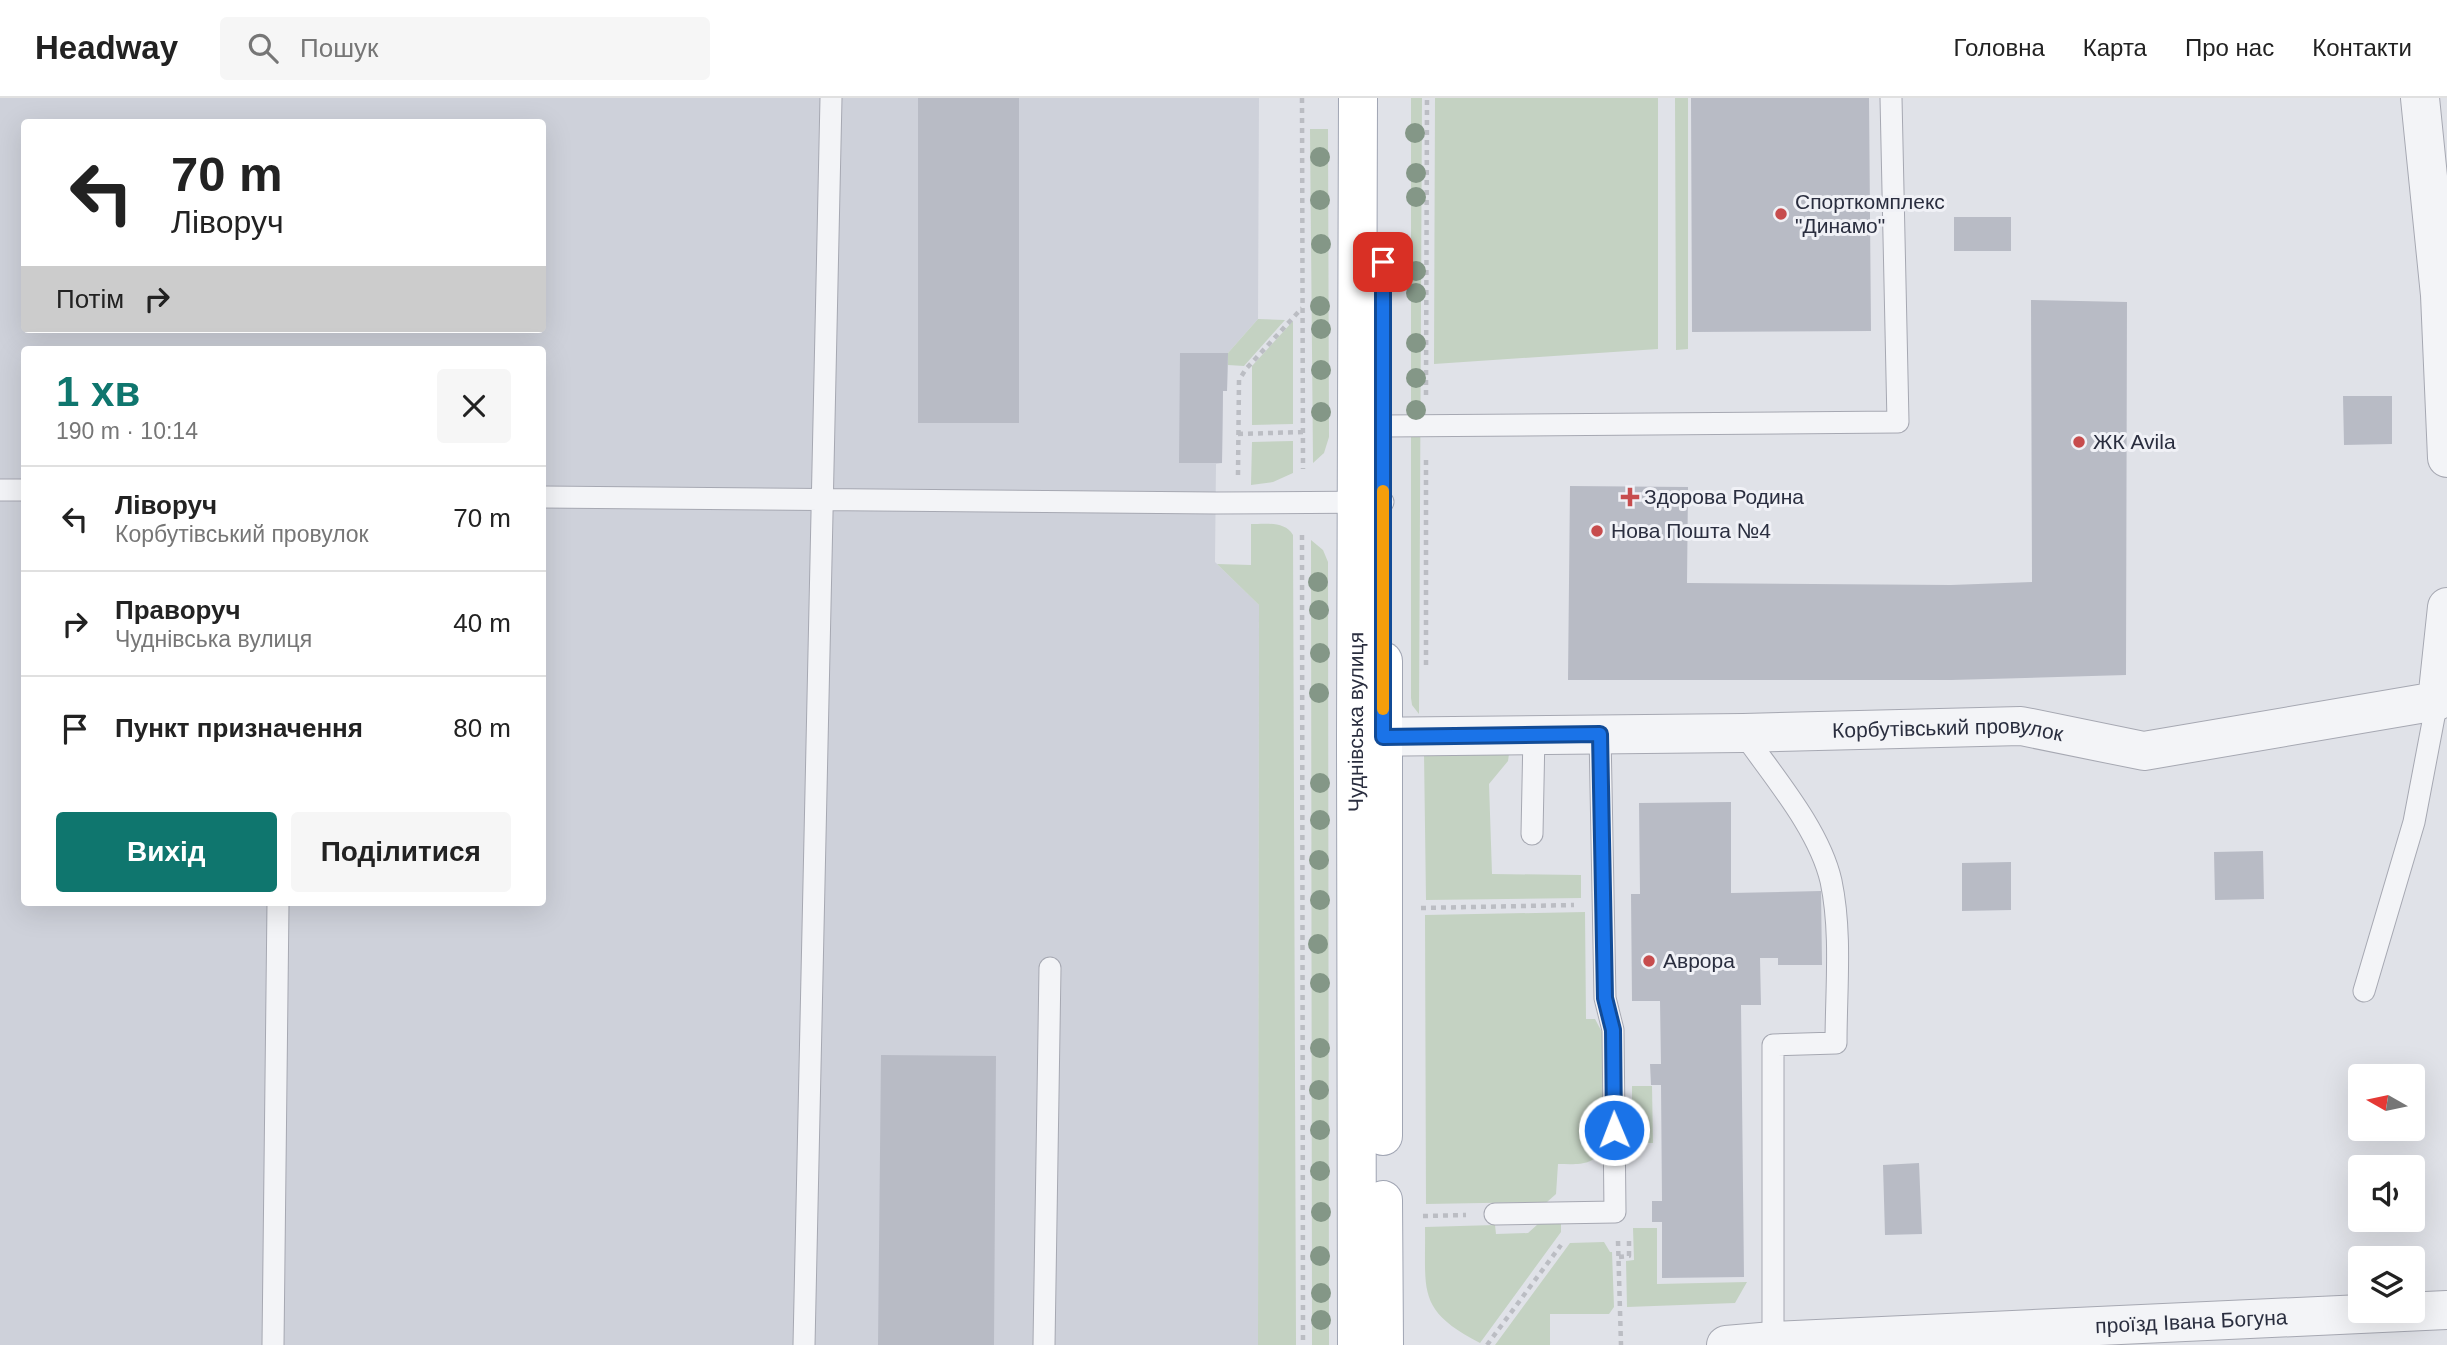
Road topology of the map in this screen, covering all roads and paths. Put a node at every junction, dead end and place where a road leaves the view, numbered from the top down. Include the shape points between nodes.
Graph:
1 (831, 98) edge
2 (1302, 98) edge
3 (1358, 98) edge
4 (1382, 98) edge
5 (1891, 98) edge
6 (2420, 98) edge
7 (1303, 307) junction
8 (1383, 426) junction
9 (1303, 432) junction
10 (1238, 433) junction
11 (2447, 458) edge
12 (1303, 469) dead end
13 (0, 490) edge
14 (21, 490) edge
15 (546, 497) edge
16 (823, 501) junction
17 (1370, 502) junction
18 (1237, 503) junction
19 (1301, 535) dead end
20 (2447, 607) edge
21 (2442, 700) edge
22 (1743, 733) junction
23 (1534, 734) junction
24 (1600, 734) junction
25 (1369, 737) junction
26 (1532, 834) dead end
27 (1604, 904) junction
28 (278, 906) edge
29 (1417, 908) dead end
30 (1050, 968) dead end
31 (2364, 991) dead end
32 (1584, 1213) junction
33 (1495, 1214) dead end
34 (1455, 1215) dead end
35 (1418, 1216) dead end
36 (1620, 1261) dead end
37 (2447, 1310) edge
38 (1773, 1341) junction
39 (273, 1345) edge
40 (804, 1345) edge
41 (1044, 1345) edge
42 (1303, 1345) edge
43 (1357, 1345) edge
44 (1384, 1345) edge
45 (1487, 1345) edge
46 (1621, 1345) edge
47 (1726, 1345) edge

1 - 16 lane
2 - 7 path
3 - 17 main road, Чуднівська вулиця
4 - 8 main road, Чуднівська вулиця
5 - 8 lane via 1898,422
6 - 11 street via 2440,295
7 - 9 path
7 - 10 path via 1239,380
8 - 17 main road, Чуднівська вулиця
9 - 10 path
9 - 12 path
10 - 18 path
13 - 14 lane
15 - 16 lane
16 - 18 lane
16 - 40 lane
17 - 18 lane
17 - 25 main road, Чуднівська вулиця
19 - 42 path
20 - 21 street
21 - 22 street, Корбутівський провулок via 2144,751 2021,726
21 - 31 lane via 2414,822
22 - 24 street, Корбутівський провулок
22 - 38 lane via 1817,846 1830,879 1836,922 1836,1043 1773,1045
23 - 24 street, Корбутівський провулок
23 - 25 street, Корбутівський провулок
23 - 26 lane
24 - 27 lane
25 - 43 main road, Чуднівська вулиця
25 - 44 main road, Чуднівська вулиця
27 - 29 path
27 - 32 lane via 1605,998 1613,1030 1615,1212
28 - 39 lane
30 - 41 lane
32 - 33 lane
32 - 45 path
34 - 35 path
36 - 46 path
37 - 38 street, проїзд Івана Богуна
38 - 47 street, проїзд Івана Богуна

